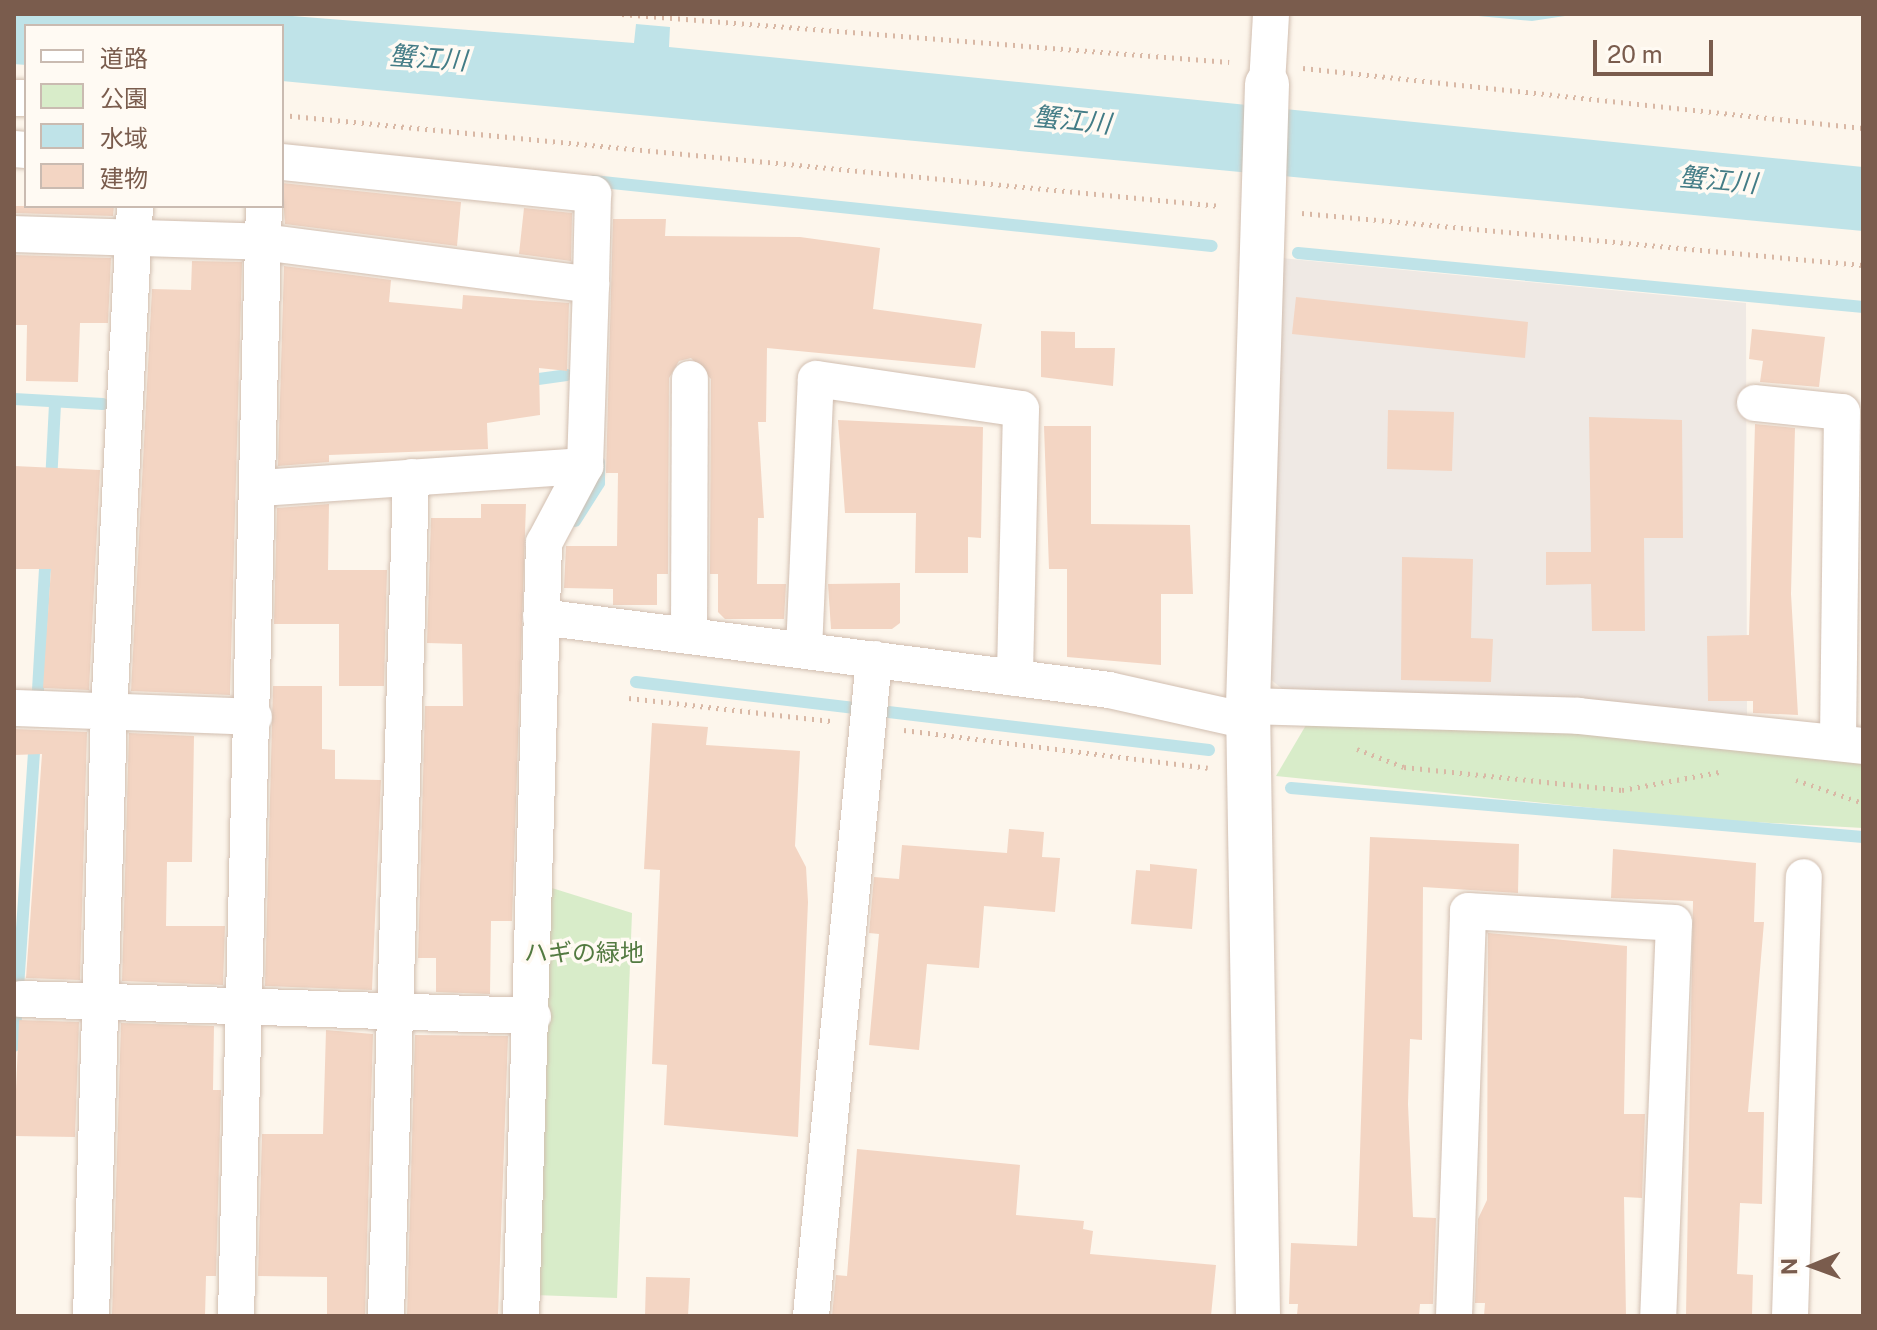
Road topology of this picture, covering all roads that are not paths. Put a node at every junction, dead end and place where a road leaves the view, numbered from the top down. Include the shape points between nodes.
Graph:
1 (1271, 14) edge
2 (1267, 84) joint
3 (284, 162) edge
4 (264, 208) edge
5 (134, 222) edge
6 (14, 234) edge
7 (262, 242) junction
8 (591, 285) junction
9 (690, 379) dead end
10 (1755, 403) dead end
11 (585, 466) junction
12 (411, 477) junction
13 (260, 488) junction
14 (541, 617) junction
15 (689, 636) junction
16 (804, 650) junction
17 (1015, 678) junction
18 (870, 699) junction
19 (14, 708) edge
20 (109, 712) junction
21 (1248, 713) junction
22 (254, 717) junction
23 (1851, 744) edge
24 (1804, 877) dead end
25 (21, 999) dead end
26 (101, 1002) junction
27 (247, 1006) junction
28 (397, 1012) junction
29 (533, 1016) junction
30 (91, 1316) edge
31 (236, 1316) edge
32 (386, 1316) edge
33 (521, 1316) edge
34 (811, 1316) edge
35 (1258, 1316) edge
36 (1454, 1316) edge
37 (1658, 1316) edge
38 (1790, 1316) edge

1 - 2 street
2 - 21 street
3 - 8 street via 593,194
4 - 7 street
5 - 6 street
5 - 7 street
5 - 20 street
7 - 8 street
7 - 13 street
8 - 11 street
9 - 15 street
10 - 23 street via 1842,412
11 - 12 street
11 - 14 street via 544,543
12 - 13 street
12 - 28 street
13 - 22 street
14 - 15 street
14 - 29 street
15 - 16 street
16 - 17 street via 816,379 1021,409
16 - 18 street
17 - 18 street
17 - 21 street
18 - 34 street
19 - 20 street
20 - 22 street
20 - 26 street
21 - 23 street via 1337,709 1579,716
21 - 35 street
22 - 27 street
24 - 38 street
25 - 26 street
26 - 27 street
26 - 30 street
27 - 28 street
27 - 31 street
28 - 29 street
28 - 32 street
29 - 33 street
36 - 37 street via 1468,911 1674,923

